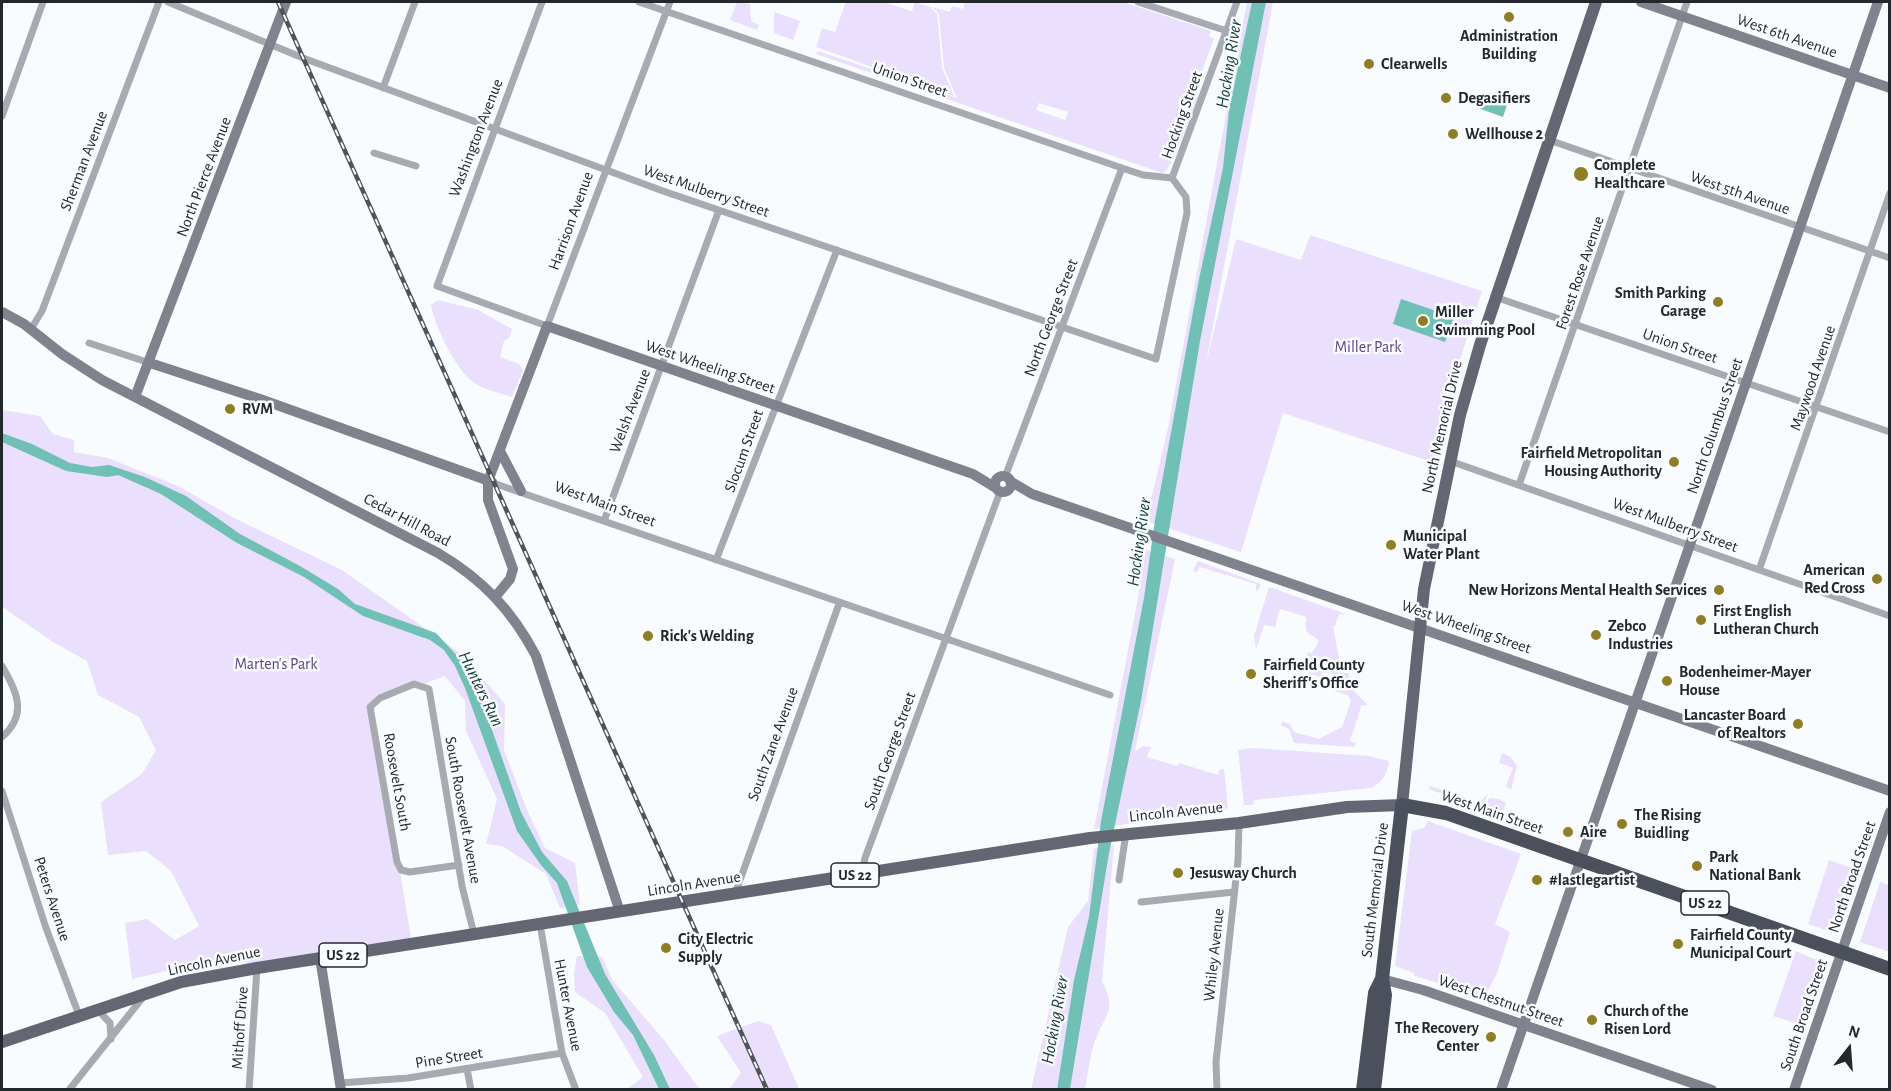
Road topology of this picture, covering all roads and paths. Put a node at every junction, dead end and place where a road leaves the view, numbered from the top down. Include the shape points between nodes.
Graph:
1 (44, 2) edge
2 (159, 2) edge
3 (168, 2) edge
4 (286, 2) edge
5 (415, 2) edge
6 (542, 2) edge
7 (639, 2) edge
8 (670, 2) edge
9 (1138, 2) edge
10 (1237, 2) edge
11 (1596, 2) edge
12 (1641, 2) edge
13 (1687, 2) edge
14 (1878, 2) edge
15 (667, 11) junction
16 (1682, 16) junction
17 (1227, 31) junction
18 (270, 45) junction
19 (1853, 75) junction
20 (383, 88) junction
21 (1890, 88) edge
22 (2, 116) edge
23 (495, 129) junction
24 (1549, 140) junction
25 (374, 153) dead end
26 (416, 166) dead end
27 (1122, 168) junction
28 (1629, 168) junction
29 (606, 170) junction
30 (1172, 178) junction
31 (1890, 193) edge
32 (719, 210) junction
33 (1800, 228) junction
34 (837, 250) junction
35 (1869, 251) junction
36 (1890, 258) edge
37 (1175, 270) joint
38 (437, 286) joint
39 (1495, 297) junction
40 (2, 312) edge
41 (1576, 325) junction
42 (548, 326) junction
43 (31, 329) junction
44 (1061, 329) junction
45 (89, 342) dead end
46 (150, 363) junction
47 (662, 366) junction
48 (1746, 382) junction
49 (135, 397) junction
50 (775, 405) junction
51 (1817, 406) junction
52 (1890, 432) edge
53 (500, 451) junction
54 (1450, 460) junction
55 (491, 482) junction
56 (1003, 484) junction
57 (1519, 485) junction
58 (521, 491) junction
59 (604, 521) junction
60 (1690, 545) junction
61 (716, 560) junction
62 (1759, 570) junction
63 (496, 596) junction
64 (839, 604) junction
65 (1890, 616) edge
66 (1421, 627) junction
67 (945, 638) junction
68 (2, 666) edge
69 (429, 689) joint
70 (1110, 695) dead end
71 (1635, 702) junction
72 (2, 737) edge
73 (2, 791) edge
74 (1890, 791) edge
75 (1401, 805) junction
76 (1890, 812) edge
77 (1239, 823) junction
78 (1123, 834) junction
79 (1581, 860) junction
80 (459, 865) junction
81 (862, 874) junction
82 (1119, 880) dead end
83 (1234, 892) junction
84 (735, 894) junction
85 (1141, 902) dead end
86 (620, 912) junction
87 (540, 924) junction
88 (474, 934) junction
89 (1842, 951) junction
90 (321, 958) junction
91 (257, 968) junction
92 (1890, 969) edge
93 (1382, 979) junction
94 (147, 993) junction
95 (97, 1010) junction
96 (79, 1016) junction
97 (1524, 1025) junction
98 (111, 1040) junction
99 (2, 1042) edge
100 (562, 1053) junction
101 (467, 1069) junction
102 (340, 1086) edge
103 (69, 1089) edge
104 (249, 1089) edge
105 (471, 1089) edge
106 (576, 1089) edge
107 (1217, 1089) edge
108 (1364, 1089) edge
109 (1374, 1089) edge
110 (1501, 1089) edge
111 (1712, 1089) edge
112 (1794, 1089) edge

1 - 22 street
2 - 43 street, Sherman Avenue via 42,311
3 - 18 street, West Mulberry Street
4 - 18 street, North Pierce Avenue
5 - 20 street
6 - 23 street, Washington Avenue
7 - 15 street, Union Street
8 - 15 street, Harrison Avenue
9 - 17 street
10 - 17 street, Hocking Street
11 - 24 main road, North Memorial Drive
12 - 16 street, West 6th Avenue
13 - 16 street, Forest Rose Avenue
14 - 19 street, North Columbus Street
15 - 27 street, Union Street
15 - 29 street, Harrison Avenue
16 - 19 street, West 6th Avenue
16 - 28 street, Forest Rose Avenue
17 - 30 street, Hocking Street
18 - 20 street, West Mulberry Street
18 - 46 street, North Pierce Avenue
19 - 21 street, West 6th Avenue
19 - 33 street, North Columbus Street
20 - 23 street, West Mulberry Street
23 - 29 street, West Mulberry Street
23 - 38 street, Washington Avenue
24 - 28 street, West 5th Avenue
24 - 39 main road, North Memorial Drive
25 - 26 street
27 - 30 street, Union Street
27 - 44 street, North George Street
28 - 33 street, West 5th Avenue
28 - 41 street, Forest Rose Avenue
29 - 32 street, West Mulberry Street
29 - 42 street, Harrison Avenue
30 - 37 street, Hocking Street via 1184,191 1187,203
31 - 35 street, Maywood Avenue
32 - 34 street, West Mulberry Street
32 - 47 street, Welsh Avenue
33 - 35 street, West 5th Avenue
33 - 48 street, North Columbus Street
34 - 44 street, West Mulberry Street
34 - 50 street, Slocum Street
35 - 36 street, West 5th Avenue
35 - 51 street, Maywood Avenue
37 - 44 street, West Mulberry Street via 1156,359
38 - 42 street, West Wheeling Street
39 - 41 street, Union Street
39 - 54 main road, North Memorial Drive
40 - 43 street, Cedar Hill Road
41 - 48 street, Union Street
41 - 57 street, Forest Rose Avenue
42 - 47 street, West Wheeling Street
42 - 53 street, Harrison Avenue
43 - 49 street, Cedar Hill Road via 83,369
44 - 56 street, North George Street
45 - 46 street, West Main Street
46 - 49 street, North Pierce Avenue
46 - 55 street, West Main Street
47 - 50 street, West Wheeling Street
47 - 59 street, Welsh Avenue
48 - 51 street, Union Street
48 - 60 street, North Columbus Street
49 - 63 street, Cedar Hill Road via 438,553 469,572
50 - 56 street, West Wheeling Street
50 - 61 street, Slocum Street
51 - 52 street, Union Street
51 - 62 street, Maywood Avenue
53 - 55 street, Harrison Avenue
53 - 58 street
54 - 57 street, West Mulberry Street
54 - 66 main road, North Memorial Drive via 1426,578
55 - 58 street, West Main Street
55 - 63 street, Harrison Avenue via 488,500 513,569
56 - 66 street, West Wheeling Street
56 - 67 street, North George Street
57 - 60 street, West Mulberry Street
58 - 59 street, West Main Street
59 - 61 street, West Main Street
60 - 62 street, West Mulberry Street
60 - 71 street, North Columbus Street
61 - 64 street, West Main Street
62 - 65 street, West Mulberry Street
63 - 86 street, Cedar Hill Road via 519,624 536,656
64 - 67 street, West Main Street
64 - 84 street, South Zane Avenue
66 - 71 street, West Wheeling Street
66 - 75 main road, North Memorial Drive
67 - 70 street, West Main Street
67 - 81 street, South George Street
68 - 72 street via 14,687 19,709
69 - 80 street, South Roosevelt Avenue
69 - 80 street, Roosevelt South via 419,684 403,687 372,702 371,712 398,866 410,872
71 - 74 street, West Wheeling Street
71 - 79 street, North Columbus Street
73 - 96 street, Peters Avenue
75 - 77 main road, Lincoln Avenue / US 22 via 1355,806
75 - 79 highway, West Main Street / US 22 via 1446,813
75 - 93 highway, South Memorial Drive
76 - 89 street, North Broad Street
77 - 78 main road, Lincoln Avenue / US 22
77 - 83 street, Whiley Avenue
78 - 81 main road, Lincoln Avenue / US 22
78 - 82 street
79 - 89 highway, West Main Street / US 22
79 - 97 street, North Columbus Street
80 - 88 street, South Roosevelt Avenue
81 - 84 main road, Lincoln Avenue / US 22
83 - 85 street
83 - 107 street, Whiley Avenue via 1216,1062
84 - 86 main road, Lincoln Avenue / US 22
86 - 87 main road, Lincoln Avenue / US 22
87 - 88 main road, Lincoln Avenue / US 22
87 - 100 street, Hunter Avenue
88 - 90 main road, Lincoln Avenue / US 22
89 - 92 highway, US 22
89 - 112 street, South Broad Street
90 - 91 main road, Lincoln Avenue / US 22
90 - 102 street
91 - 94 main road, Lincoln Avenue / US 22 via 181,982
91 - 104 street, Mithoff Drive
93 - 97 street, West Chestnut Street
93 - 108 highway, South Memorial Drive via 1375,993
93 - 109 highway, South Memorial Drive via 1386,994
94 - 95 main road, Lincoln Avenue / US 22
94 - 98 street
95 - 96 main road, Lincoln Avenue / US 22
95 - 98 street via 110,1023
96 - 99 main road, Lincoln Avenue / US 22
97 - 110 street, North Columbus Street
97 - 111 street, West Chestnut Street
98 - 103 street
100 - 101 street, Pine Street
100 - 106 street, Hunter Avenue
101 - 102 street, Pine Street
101 - 105 street

